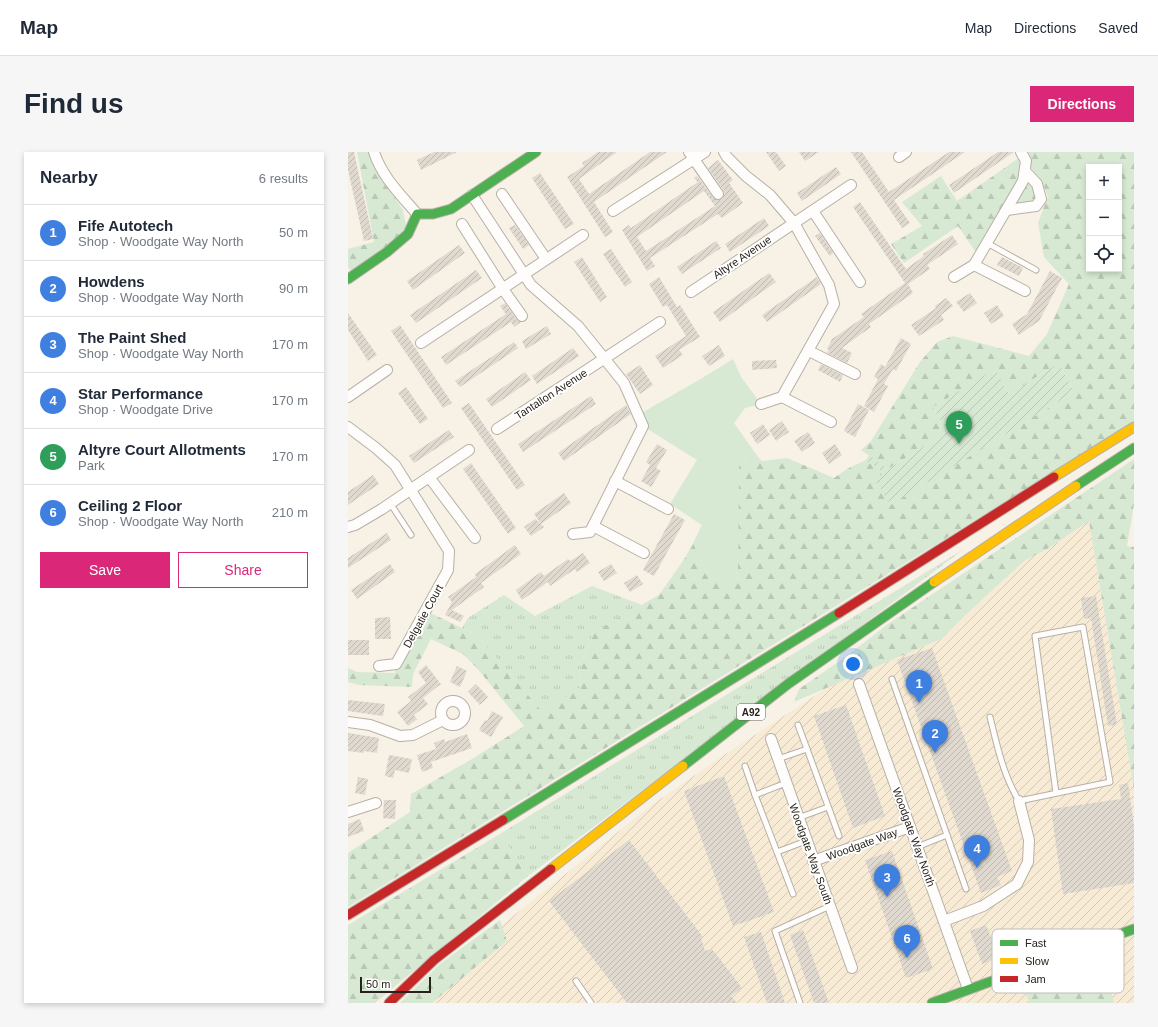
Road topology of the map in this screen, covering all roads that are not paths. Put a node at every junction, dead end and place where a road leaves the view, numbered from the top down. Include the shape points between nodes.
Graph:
1 (374, 152) edge
2 (536, 152) edge
3 (705, 152) edge
4 (724, 152) edge
5 (1021, 152) edge
6 (692, 156) edge
7 (1025, 171) junction
8 (851, 185) dead end
9 (502, 194) dead end
10 (718, 194) dead end
11 (472, 195) junction
12 (1007, 210) junction
13 (612, 211) dead end
14 (813, 211) junction
15 (417, 214) junction
16 (794, 223) junction
17 (462, 224) dead end
18 (583, 235) dead end
19 (987, 243) junction
20 (546, 259) junction
21 (974, 265) junction
22 (1036, 270) dead end
23 (523, 274) junction
24 (954, 277) dead end
25 (348, 279) edge
26 (860, 282) dead end
27 (503, 289) junction
28 (1025, 291) dead end
29 (691, 292) dead end
30 (522, 316) dead end
31 (660, 322) dead end
32 (421, 343) dead end
33 (808, 351) junction
34 (604, 358) junction
35 (387, 370) dead end
36 (855, 374) dead end
37 (350, 393) edge
38 (782, 397) junction
39 (761, 404) dead end
40 (832, 422) dead end
41 (348, 427) edge
42 (1134, 427) edge
43 (497, 429) dead end
44 (1134, 448) edge
45 (469, 450) dead end
46 (429, 477) junction
47 (615, 481) junction
48 (411, 489) junction
49 (390, 503) junction
50 (668, 509) dead end
51 (593, 526) junction
52 (348, 527) edge
53 (572, 534) dead end
54 (411, 535) dead end
55 (475, 538) dead end
56 (644, 553) dead end
57 (379, 666) dead end
58 (892, 680) dead end
59 (859, 684) dead end
60 (990, 717) dead end
61 (443, 720) dead end
62 (348, 722) edge
63 (798, 725) dead end
64 (771, 739) dead end
65 (807, 749) junction
66 (778, 759) junction
67 (745, 766) dead end
68 (786, 783) junction
69 (1056, 792) junction
70 (755, 795) junction
71 (1019, 801) junction
72 (376, 803) dead end
73 (828, 807) junction
74 (348, 812) edge
75 (798, 818) junction
76 (910, 826) junction
77 (947, 835) junction
78 (839, 836) dead end
79 (806, 841) junction
80 (917, 847) junction
81 (777, 852) junction
82 (813, 861) junction
83 (966, 889) dead end
84 (793, 894) dead end
85 (830, 906) junction
86 (348, 915) edge
87 (944, 921) junction
88 (1134, 929) edge
89 (1124, 933) edge
90 (852, 968) dead end
91 (576, 980) dead end
92 (992, 980) edge
93 (968, 989) junction
94 (389, 1003) edge
95 (591, 1003) edge
96 (800, 1003) edge
97 (932, 1003) edge

1 - 15 street via 389,182
2 - 11 main road
3 - 6 street
4 - 16 street via 746,176 770,195
5 - 7 street via 1026,161
6 - 10 street
6 - 13 street
7 - 12 street via 1023,181
7 - 12 street via 1037,184 1041,198 1036,206
8 - 14 street, Altyre Avenue
9 - 20 street
11 - 15 main road via 451,209 433,214
11 - 23 street
12 - 19 street
14 - 16 street, Altyre Avenue
14 - 26 street
15 - 25 main road via 408,234
16 - 29 street, Altyre Avenue
16 - 33 street via 829,285 834,304
17 - 27 street
18 - 20 street
19 - 21 street
19 - 22 lane
20 - 23 street
21 - 24 street
21 - 28 street
23 - 27 street
23 - 34 street via 531,285 578,326
27 - 30 street
27 - 32 street
31 - 34 street, Tantallon Avenue
33 - 36 street
33 - 38 street
34 - 43 street, Tantallon Avenue
34 - 47 street via 624,383 643,426
35 - 37 street
38 - 39 street
38 - 40 street
41 - 48 street via 376,448 394,466
42 - 86 main road via 773,655
44 - 94 main road, A92 via 891,611 788,684 440,955
45 - 46 street
46 - 48 street
46 - 55 street
47 - 50 street
47 - 51 street
48 - 49 street
48 - 57 street, Delgatie Court via 449,551 448,570 396,664
49 - 52 street via 355,526
49 - 54 lane
51 - 53 street via 590,532
51 - 56 street
58 - 77 lane
59 - 76 street, Woodgate Way North
60 - 71 lane via 1001,759 1012,790
61 - 62 street via 413,735 400,736 370,725
63 - 65 lane
64 - 66 street, Woodgate Way South
65 - 66 lane
65 - 73 lane
66 - 68 street, Woodgate Way South
67 - 70 lane
68 - 70 lane
68 - 75 street, Woodgate Way South
69 - 69 lane via 1110,782 1083,627 1035,636
69 - 71 lane
70 - 81 lane
71 - 87 street via 1029,840 1028,862 1017,884 983,906
72 - 74 street
73 - 75 lane
73 - 78 lane
75 - 79 street, Woodgate Way South
76 - 80 street, Woodgate Way North
76 - 82 street, Woodgate Way
77 - 80 lane
77 - 83 lane
79 - 81 lane
79 - 82 street, Woodgate Way South
80 - 87 street, Woodgate Way North
81 - 84 lane
82 - 85 street, Woodgate Way South
85 - 90 street, Woodgate Way South
85 - 96 lane via 775,931
87 - 93 street, Woodgate Way North
88 - 89 main road
91 - 95 lane
92 - 93 main road
93 - 97 main road

